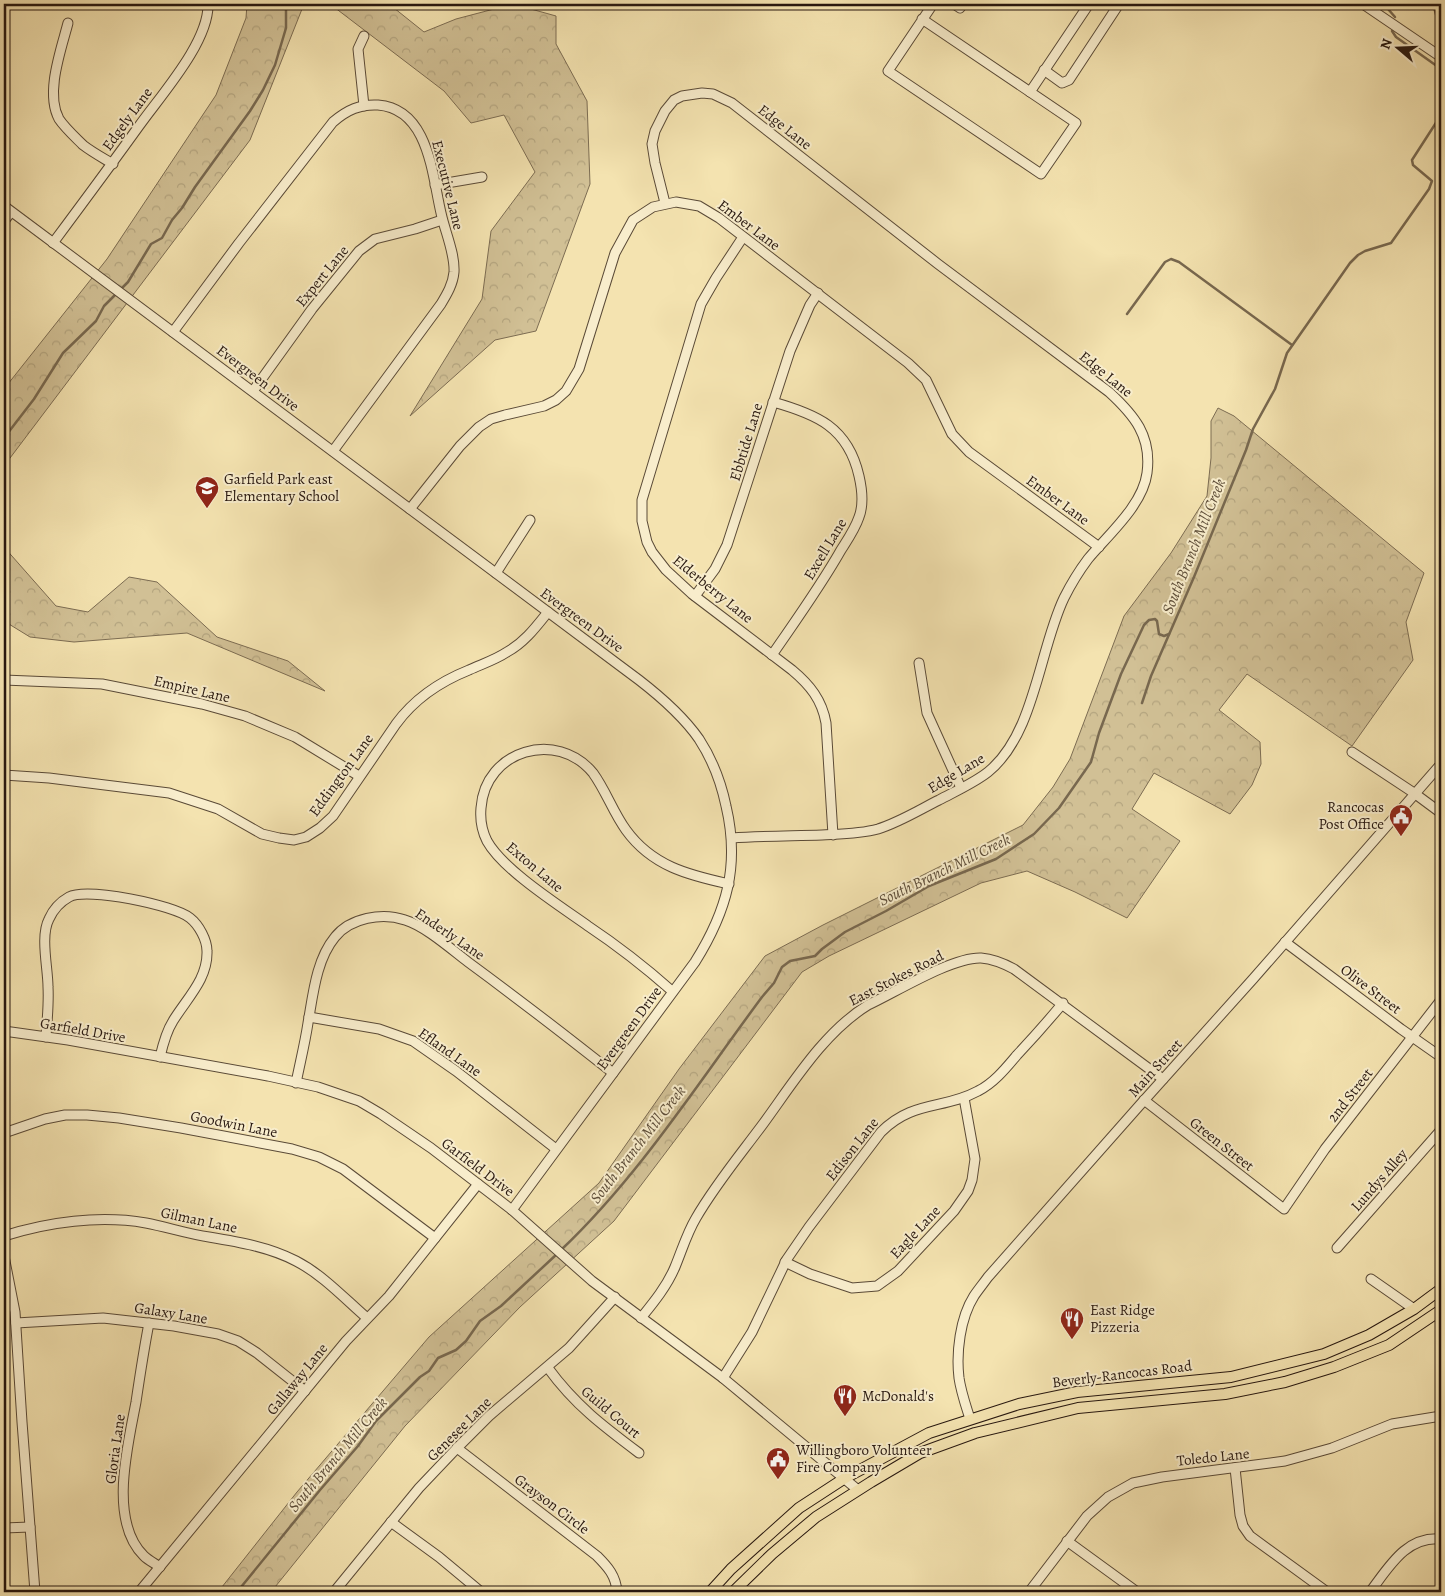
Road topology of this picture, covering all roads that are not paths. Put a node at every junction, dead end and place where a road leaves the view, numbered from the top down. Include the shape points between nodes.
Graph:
1 (208, 4) edge
2 (933, 4) edge
3 (954, 4) edge
4 (963, 4) edge
5 (1089, 4) edge
6 (1119, 4) edge
7 (1363, 4) edge
8 (922, 19) junction
9 (68, 23) dead end
10 (364, 36) dead end
11 (1441, 57) edge
12 (1044, 70) junction
13 (1030, 92) junction
14 (364, 106) junction
15 (112, 164) junction
16 (482, 177) dead end
17 (435, 185) junction
18 (665, 203) junction
19 (7, 209) edge
20 (442, 220) junction
21 (4, 221) edge
22 (743, 237) junction
23 (53, 243) junction
24 (818, 293) junction
25 (173, 332) junction
26 (253, 391) junction
27 (773, 402) junction
28 (333, 451) junction
29 (410, 509) junction
30 (530, 520) dead end
31 (1099, 546) junction
32 (496, 573) junction
33 (696, 596) junction
34 (548, 612) junction
35 (772, 655) junction
36 (919, 663) dead end
37 (4, 680) edge
38 (1352, 752) dead end
39 (1441, 764) edge
40 (4, 775) edge
41 (359, 776) junction
42 (961, 788) junction
43 (1414, 793) junction
44 (1441, 814) edge
45 (833, 834) junction
46 (732, 838) junction
47 (729, 884) junction
48 (1285, 942) junction
49 (672, 991) junction
50 (1441, 1000) edge
51 (1062, 1003) junction
52 (309, 1017) junction
53 (4, 1031) edge
54 (46, 1037) junction
55 (1413, 1038) junction
56 (160, 1057) junction
57 (1441, 1057) edge
58 (613, 1073) junction
59 (1163, 1079) junction
60 (296, 1083) junction
61 (964, 1098) junction
62 (1144, 1100) junction
63 (1441, 1130) edge
64 (4, 1133) edge
65 (556, 1149) junction
66 (478, 1184) junction
67 (1284, 1209) joint
68 (512, 1210) junction
69 (4, 1236) edge
70 (435, 1238) junction
71 (1337, 1248) dead end
72 (4, 1256) edge
73 (786, 1262) junction
74 (1371, 1280) dead end
75 (1441, 1289) edge
76 (615, 1297) junction
77 (1414, 1309) junction
78 (1441, 1310) edge
79 (367, 1318) junction
80 (641, 1318) junction
81 (16, 1323) junction
82 (149, 1323) junction
83 (548, 1368) junction
84 (723, 1378) junction
85 (305, 1391) junction
86 (1080, 1392) junction
87 (1078, 1408) junction
88 (1441, 1416) edge
89 (970, 1419) junction
90 (457, 1448) junction
91 (639, 1453) dead end
92 (1235, 1468) junction
93 (845, 1478) junction
94 (858, 1490) junction
95 (391, 1522) junction
96 (30, 1527) junction
97 (4, 1528) edge
98 (1441, 1539) edge
99 (1067, 1541) junction
100 (160, 1567) junction
101 (35, 1592) edge
102 (139, 1592) edge
103 (334, 1592) edge
104 (481, 1592) edge
105 (617, 1592) edge
106 (710, 1592) edge
107 (732, 1592) edge
108 (1029, 1592) edge
109 (1137, 1592) edge
110 (1327, 1592) edge
111 (1370, 1592) edge

1 - 15 street, Edgely Lane via 202,33 189,56
2 - 8 street
3 - 4 street via 960,8
5 - 12 street
6 - 12 street via 1069,80 1062,83
7 - 11 street
8 - 13 street
8 - 13 street via 888,71 1041,174 1076,123
9 - 15 street via 56,75 55,108 66,127 84,145
10 - 14 street via 358,49
12 - 13 street
14 - 17 street, Executive Lane via 388,107 410,121 427,149
14 - 25 street, Executive Lane via 341,115 326,130
15 - 23 street, Edgely Lane
16 - 17 street
17 - 20 street, Executive Lane
18 - 22 street, Ember Lane via 699,206
18 - 29 street, Ember Lane via 633,220 615,253 579,369 566,391 544,406 491,419 480,427 460,446
18 - 31 street, Edge Lane via 652,144 655,131 674,100 682,96 713,94 732,103 1109,392 1141,428 1147,451 1147,474 1138,497
19 - 21 street
19 - 23 street, Evergreen Drive
20 - 26 street, Expert Lane via 375,239 359,252 312,309
20 - 28 street, Executive Lane via 454,264 452,284
22 - 24 street, Ember Lane
22 - 33 street, Elderberry Lane via 701,304 642,500 642,521 652,552 674,579
23 - 25 street, Evergreen Drive
24 - 27 street, Ebbtide Lane via 799,329
24 - 31 street, Ember Lane via 917,371 932,390 952,434 969,452
25 - 26 street, Evergreen Drive
26 - 28 street, Evergreen Drive
27 - 33 street, Ebbtide Lane via 732,532 715,568
27 - 35 street, Excell Lane via 814,415 840,436 857,468 862,504 850,537
28 - 29 street, Evergreen Drive
29 - 32 street, Evergreen Drive
30 - 32 street
31 - 42 street, Edge Lane via 1075,578 1058,611 1022,727 999,763
32 - 34 street, Evergreen Drive
33 - 35 street, Elderberry Lane
34 - 41 street, Eddington Lane via 508,652 424,694 404,713
34 - 46 street, Evergreen Drive via 653,691 689,726 714,767 725,799
35 - 45 street, Elderberry Lane via 802,678 824,710
36 - 42 street via 927,713
37 - 41 street, Empire Lane via 102,684 202,704 246,716 295,736
38 - 43 street
39 - 43 street, Main Street
40 - 41 street, Eddington Lane via 169,793 218,809 262,834 294,840 306,837 333,816
42 - 45 street, Edge Lane via 890,825 865,832
43 - 44 street
43 - 48 street, Main Street
45 - 46 street, Edge Lane
46 - 47 street, Evergreen Drive
47 - 49 street, Evergreen Drive via 712,933
47 - 49 street, Exton Lane via 670,868 648,853 627,830 593,773 573,756 554,750 532,751 506,761 489,780 482,800 481,820 486,840 492,848 536,888
48 - 55 street, Olive Street
48 - 59 street, Main Street
49 - 58 street, Evergreen Drive
50 - 55 street, 2nd Street
51 - 59 street, East Stokes Road
51 - 61 street, Edison Lane via 999,1076
51 - 80 street, East Stokes Road via 1014,968 992,959 979,958 954,963 856,1012 816,1054 719,1182 695,1218 676,1266
52 - 58 street, Enderly Lane via 323,956 335,937 352,923 373,917 395,917 413,923 444,944
52 - 60 street, Enderly Lane
52 - 65 street, Efland Lane via 379,1029 413,1041
53 - 54 street, Garfield Drive
54 - 56 street, Garfield Drive
54 - 56 street via 47,921 56,907 70,896 88,893 115,896 162,905 190,918 200,930 208,949 206,968 165,1036
55 - 57 street, Olive Street
55 - 67 street, 2nd Street via 1325,1149
56 - 60 street, Garfield Drive
58 - 65 street, Evergreen Drive
59 - 62 street, Main Street
60 - 66 street, Garfield Drive via 334,1091 358,1101 431,1148
61 - 73 street, Edison Lane via 913,1110 891,1122 809,1227
61 - 73 street, Eagle Lane via 975,1159 972,1180 954,1210 898,1271 877,1286 852,1288
62 - 67 street, Green Street
62 - 89 street, Main Street via 973,1298 957,1360
63 - 71 street, Lundys Alley
64 - 70 street, Goodwin Lane via 50,1118 86,1115 181,1128 299,1151 343,1169
65 - 68 street, Evergreen Drive
66 - 68 street, Garfield Drive
66 - 70 street, Gallaway Lane
68 - 76 street, Garfield Drive via 592,1281
69 - 79 street, Gilman Lane via 58,1224 122,1220 254,1245 275,1251 312,1270
70 - 79 street, Gallaway Lane
72 - 81 street
73 - 84 street, Edison Lane via 752,1332
74 - 77 street
75 - 77 main road, Beverly-Rancocas Road
76 - 80 street, Garfield Drive
76 - 83 street, Genesee Lane
77 - 86 main road, Beverly-Rancocas Road via 1368,1335 1324,1354 1231,1377
78 - 87 main road, Beverly-Rancocas Road via 1389,1345 1334,1368 1285,1382 1225,1394
79 - 85 street, Gallaway Lane
80 - 84 street, Garfield Drive
81 - 82 street, Galaxy Lane via 103,1318
81 - 96 street
82 - 85 street, Galaxy Lane via 206,1331 238,1342 267,1360
82 - 100 street, Gloria Lane via 126,1456 123,1507 136,1546
83 - 90 street, Genesee Lane via 495,1411
83 - 91 street, Guild Court via 585,1411
84 - 93 street, Garfield Drive
85 - 100 street, Gallaway Lane
86 - 87 main road
86 - 89 main road, Beverly-Rancocas Road via 1019,1404
87 - 94 main road, Beverly-Rancocas Road via 975,1433 920,1453
88 - 92 street, Toledo Lane via 1392,1424 1332,1448 1285,1462
89 - 93 main road, Beverly-Rancocas Road via 929,1433
90 - 95 street, Genesee Lane
90 - 105 street, Grayson Circle via 597,1556 611,1570
92 - 99 street, Toledo Lane via 1162,1476 1133,1483 1097,1506
92 - 110 street via 1240,1515 1250,1536
93 - 94 street, Garfield Drive
93 - 106 main road, Beverly-Rancocas Road via 799,1508
94 - 107 main road, Beverly-Rancocas Road via 816,1517
95 - 103 street, Genesee Lane
95 - 104 street
96 - 97 street
96 - 101 street
98 - 111 street via 1432,1538 1404,1549
99 - 108 street, Toledo Lane
99 - 109 street
100 - 102 street, Gallaway Lane

